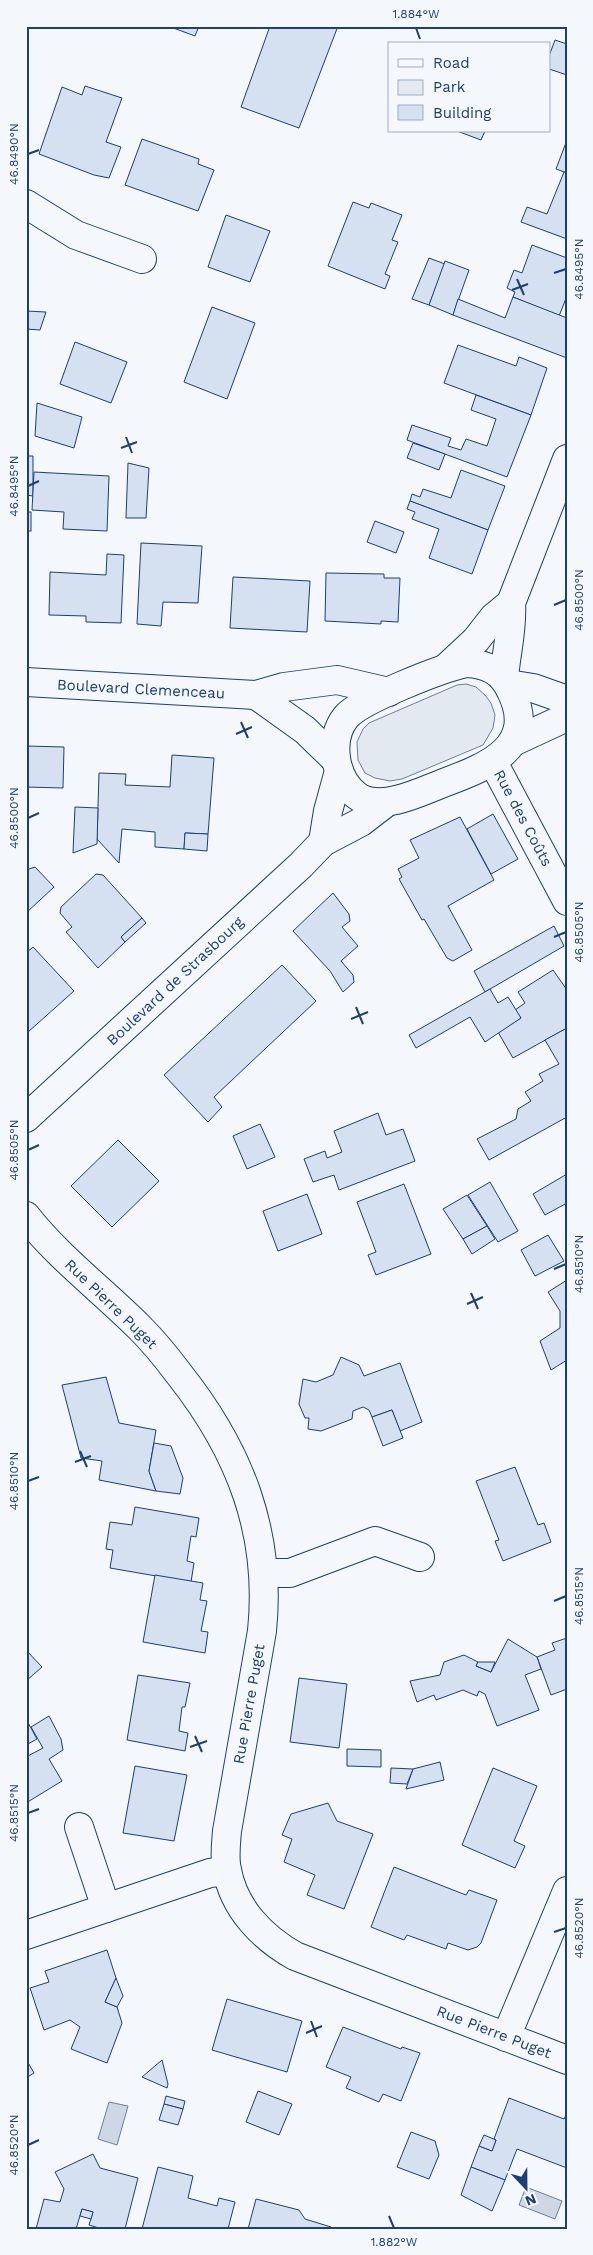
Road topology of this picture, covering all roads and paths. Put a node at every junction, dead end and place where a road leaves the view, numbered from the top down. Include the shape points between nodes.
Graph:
1 (26, 204) edge
2 (142, 259) dead end
3 (567, 458) edge
4 (511, 603) junction
5 (447, 667) junction
6 (506, 681) junction
7 (26, 682) edge
8 (389, 692) junction
9 (256, 695) junction
10 (567, 700) edge
11 (567, 717) edge
12 (513, 742) junction
13 (493, 762) junction
14 (338, 766) junction
15 (387, 802) junction
16 (323, 842) junction
17 (567, 901) edge
18 (26, 1118) edge
19 (26, 1216) edge
20 (420, 1557) dead end
21 (264, 1573) junction
22 (80, 1827) dead end
23 (227, 1871) junction
24 (567, 1891) edge
25 (106, 1908) junction
26 (26, 1935) edge
27 (506, 2037) junction
28 (567, 2060) edge

1 - 2 street via 76,235
3 - 4 street
4 - 5 street
4 - 6 street
5 - 6 street via 482,664
5 - 8 street
6 - 10 street
6 - 12 street via 519,716
7 - 9 street, Boulevard Clemenceau
8 - 9 street, Boulevard Clemenceau via 337,680 284,687
8 - 14 street via 361,704 338,728 335,741
9 - 14 street via 305,730
11 - 12 street
12 - 13 street
13 - 15 street via 405,798
13 - 17 street, Rue des Coûts
14 - 15 street via 346,785 357,796 371,802
14 - 16 street
15 - 16 street, Boulevard de Strasbourg via 360,822
16 - 18 street, Boulevard de Strasbourg
19 - 21 street, Rue Pierre Puget via 60,1254 142,1329 194,1393 226,1444 245,1484
20 - 21 street via 375,1541 290,1573
21 - 23 street, Rue Pierre Puget via 262,1631 227,1831
22 - 25 street
23 - 25 street via 210,1873
23 - 27 street, Rue Pierre Puget via 245,1912 273,1944 296,1956
24 - 27 street
25 - 26 street
27 - 28 street, Rue Pierre Puget

